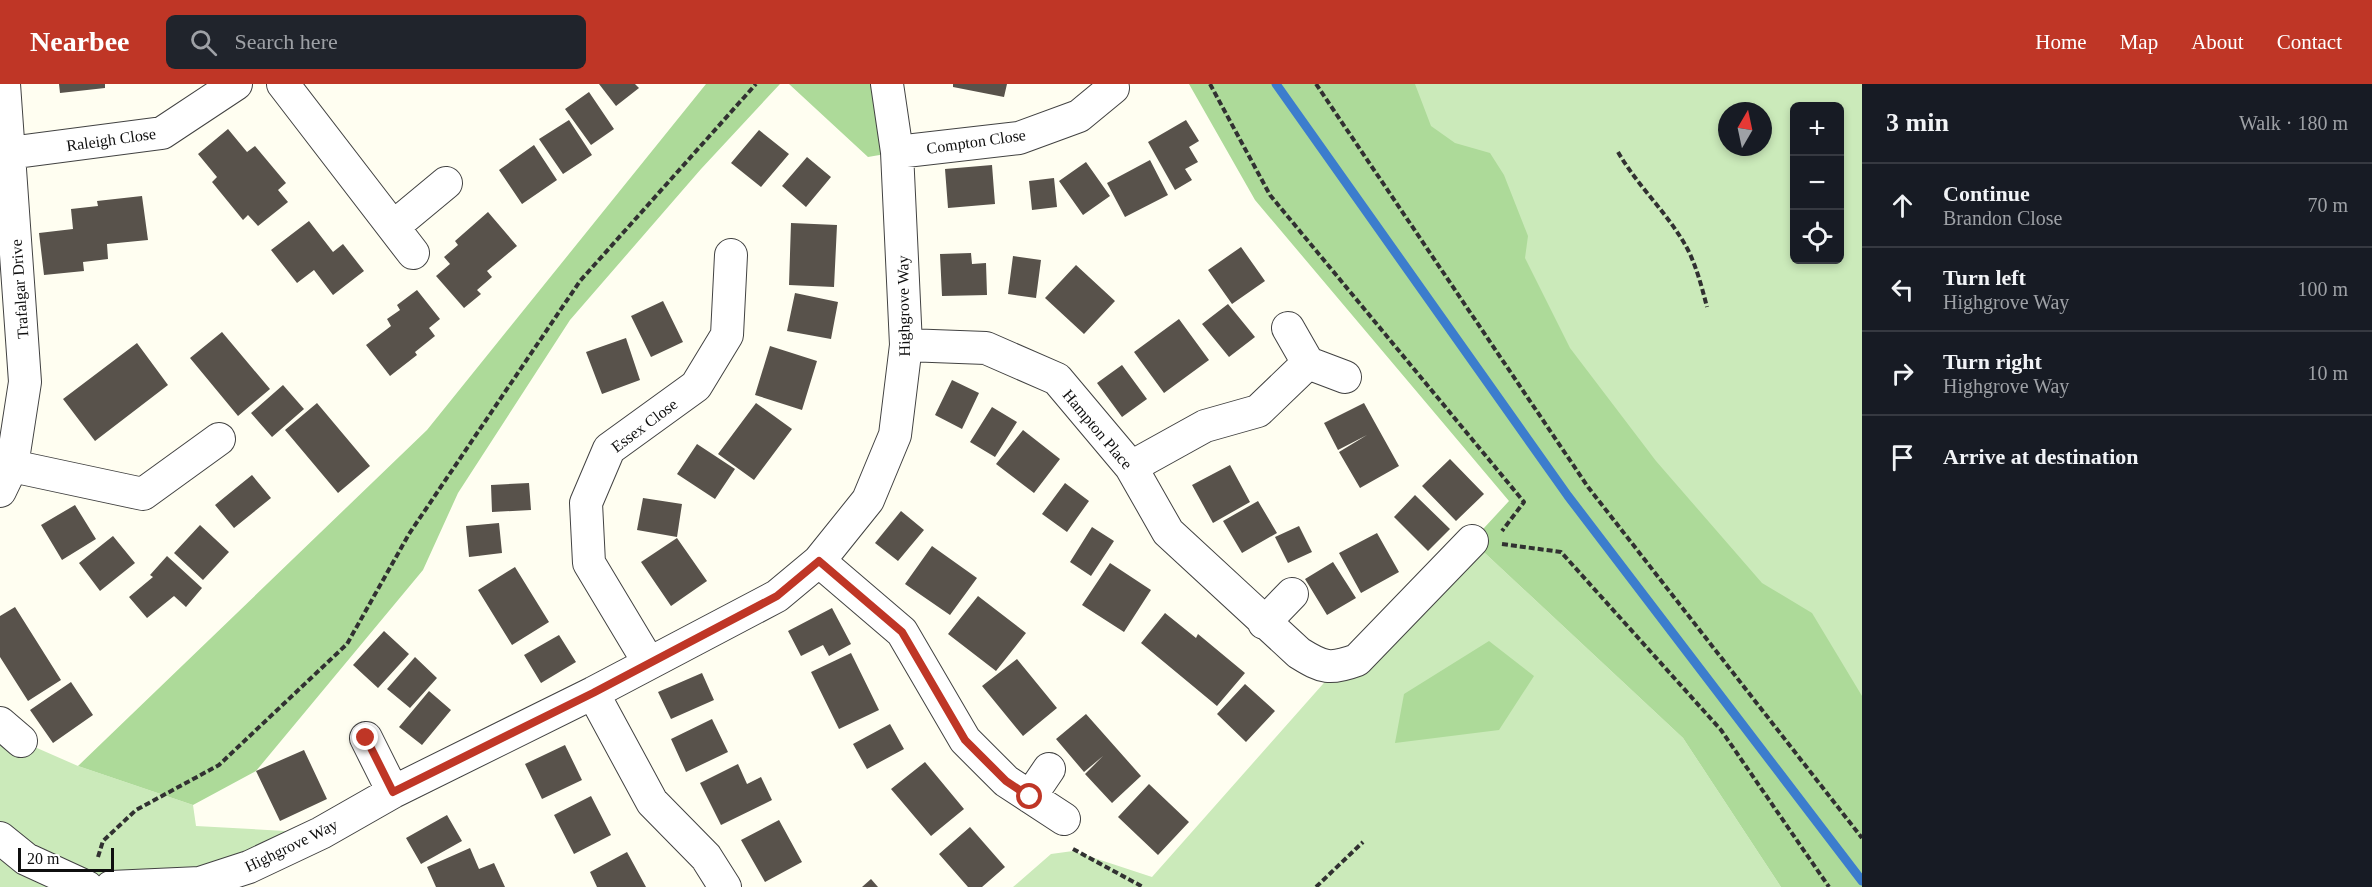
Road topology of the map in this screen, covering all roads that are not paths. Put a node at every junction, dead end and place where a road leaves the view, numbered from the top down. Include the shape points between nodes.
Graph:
1 (4, 84) edge
2 (236, 84) edge
3 (283, 84) edge
4 (887, 84) edge
5 (1113, 88) dead end
6 (897, 152) junction
7 (9, 153) junction
8 (446, 183) dead end
9 (393, 227) junction
10 (413, 253) dead end
11 (731, 255) dead end
12 (1288, 328) dead end
13 (11, 337) edge
14 (906, 345) junction
15 (1308, 363) junction
16 (1345, 377) dead end
17 (219, 439) dead end
18 (1131, 467) junction
19 (6, 478) edge
20 (1487, 540) road end
21 (819, 561) junction
22 (1292, 594) dead end
23 (1264, 623) junction
24 (649, 663) junction
25 (593, 693) junction
26 (366, 738) dead end
27 (1050, 769) dead end
28 (393, 792) junction
29 (1030, 797) junction
30 (1064, 819) road end
31 (0, 838) edge
32 (98, 878) edge
33 (725, 887) edge

1 - 7 street, Trafalgar Drive
2 - 7 street, Raleigh Close via 162,133
3 - 9 street
4 - 6 street, Highgrove Way
5 - 6 street, Compton Close via 1079,116 1019,138
6 - 14 street, Highgrove Way
7 - 13 street, Trafalgar Drive
8 - 9 street
9 - 10 street
11 - 24 street, Essex Close via 727,335 696,386 609,449 586,503 588,563
12 - 15 street
13 - 19 street, Trafalgar Drive via 25,382
14 - 18 street, Hampton Place via 986,348 1057,379
14 - 21 street, Highgrove Way via 895,435 868,500
15 - 16 street
15 - 18 street via 1258,411 1205,426
17 - 19 street via 143,494
18 - 23 street, Hampton Place via 1167,532
20 - 23 street, Hampton Place via 1357,660 1338,667 1321,666
21 - 24 street, Highgrove Way via 777,596
21 - 29 street via 902,632 965,740 1006,781
22 - 23 street
24 - 25 street, Highgrove Way
25 - 28 street, Highgrove Way
25 - 33 street via 652,802 706,857
26 - 28 street
27 - 29 street
28 - 32 street, Highgrove Way via 249,867 200,883
29 - 30 street
31 - 32 street, Highgrove Way via 26,860

